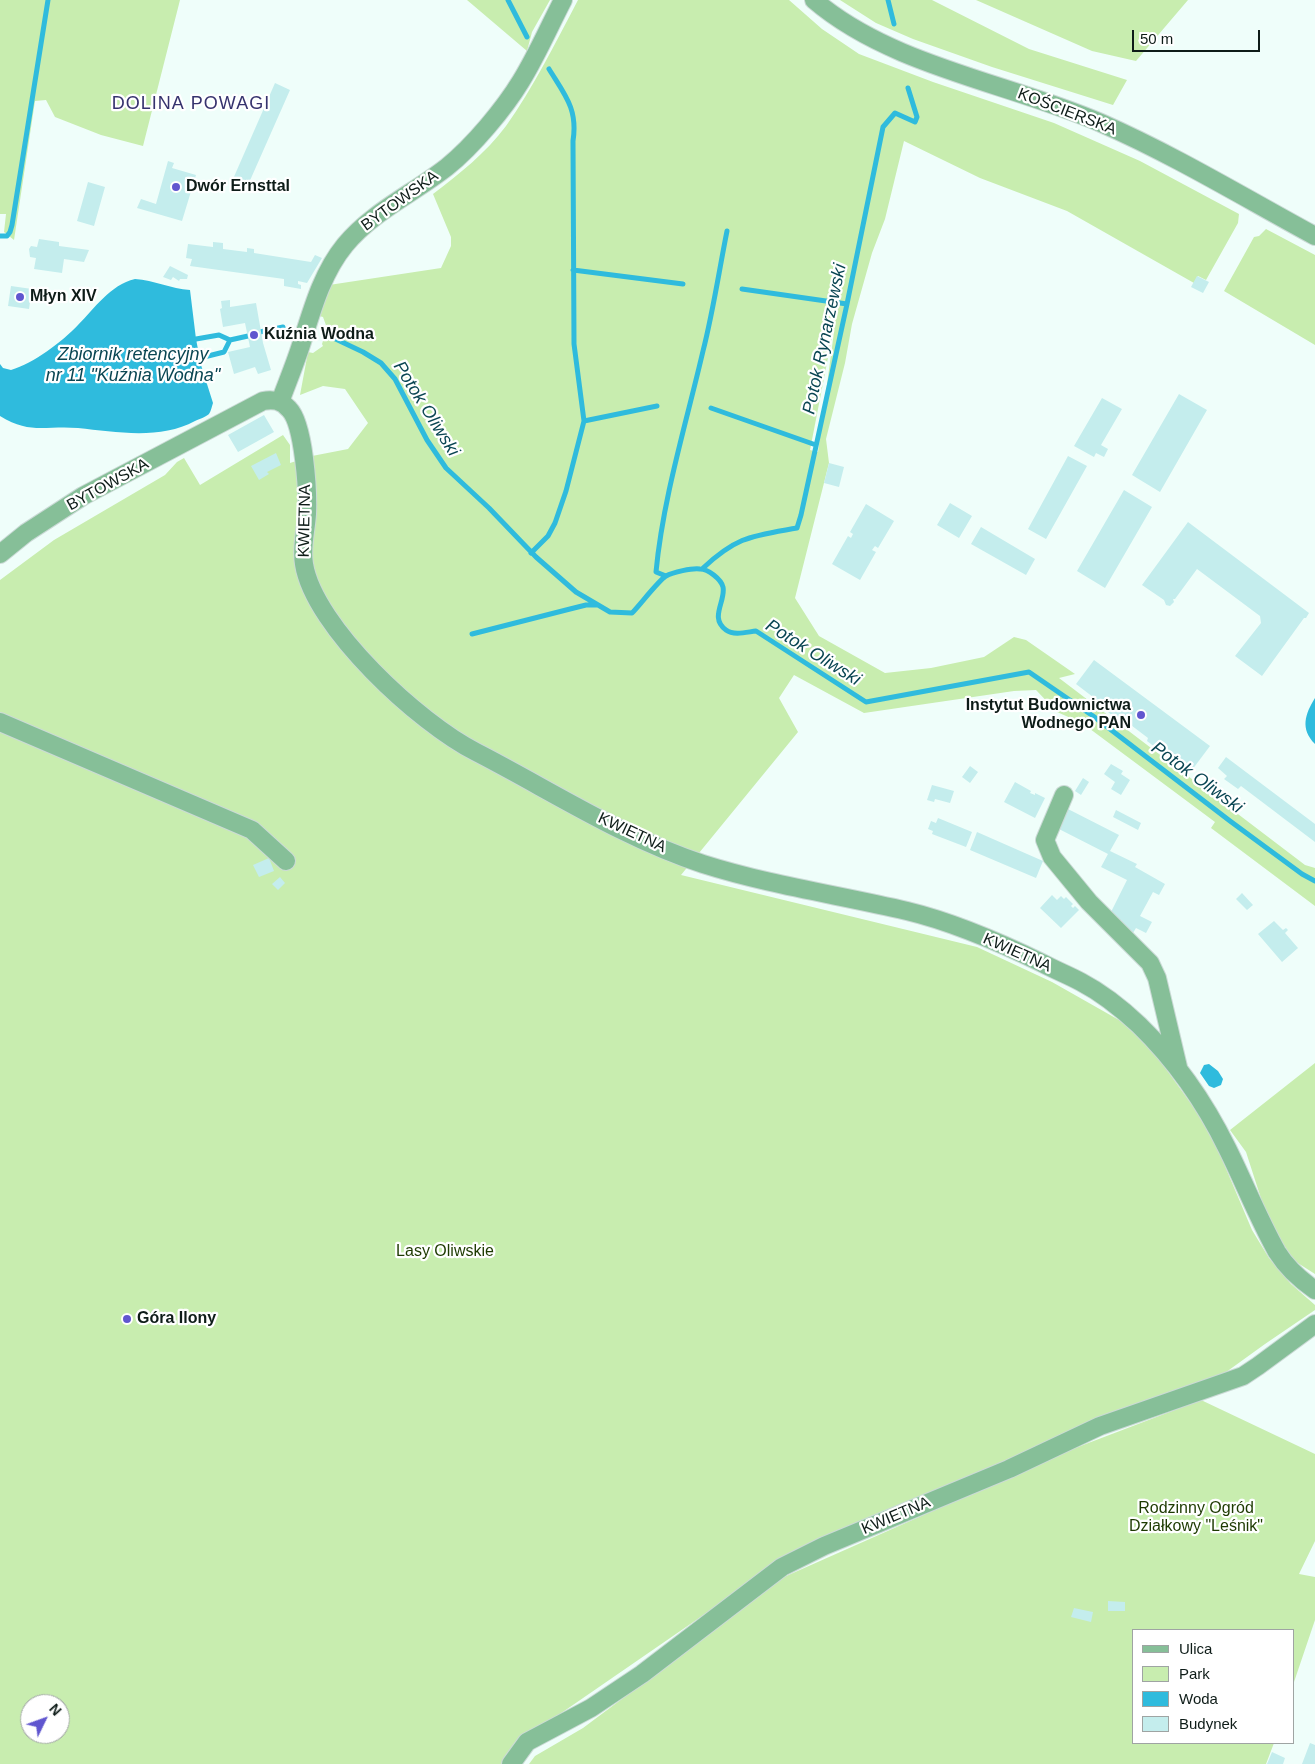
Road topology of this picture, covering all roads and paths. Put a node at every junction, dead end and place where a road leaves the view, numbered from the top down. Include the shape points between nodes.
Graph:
1 (563, 0) edge
2 (814, 0) edge
3 (1315, 236) edge
4 (280, 402) junction
5 (0, 554) edge
6 (0, 722) edge
7 (1064, 795) dead end
8 (286, 861) dead end
9 (1179, 1069) junction
10 (1315, 1290) edge
11 (1315, 1324) edge
12 (511, 1764) edge

1 - 4 street, BYTOWSKA via 521,82 474,141 448,166 373,218 344,245 317,295
2 - 3 street, KOŚCIERSKA via 872,39 1101,123
4 - 5 street, BYTOWSKA via 274,399 263,401 83,496
4 - 9 street, KWIETNA via 292,411 304,452 307,511 303,561 310,586 330,620 371,669 402,700 435,726 467,748 563,799 677,854 774,883 910,912 950,924 1032,958 1084,983 1109,1000 1139,1025
6 - 8 street via 252,830
7 - 9 street, KWIETNA via 1045,840 1052,857 1089,902 1150,963 1157,978
9 - 10 street, KWIETNA via 1225,1144 1286,1267
11 - 12 street, KWIETNA via 1243,1376 1100,1426 782,1567 628,1684 527,1742

